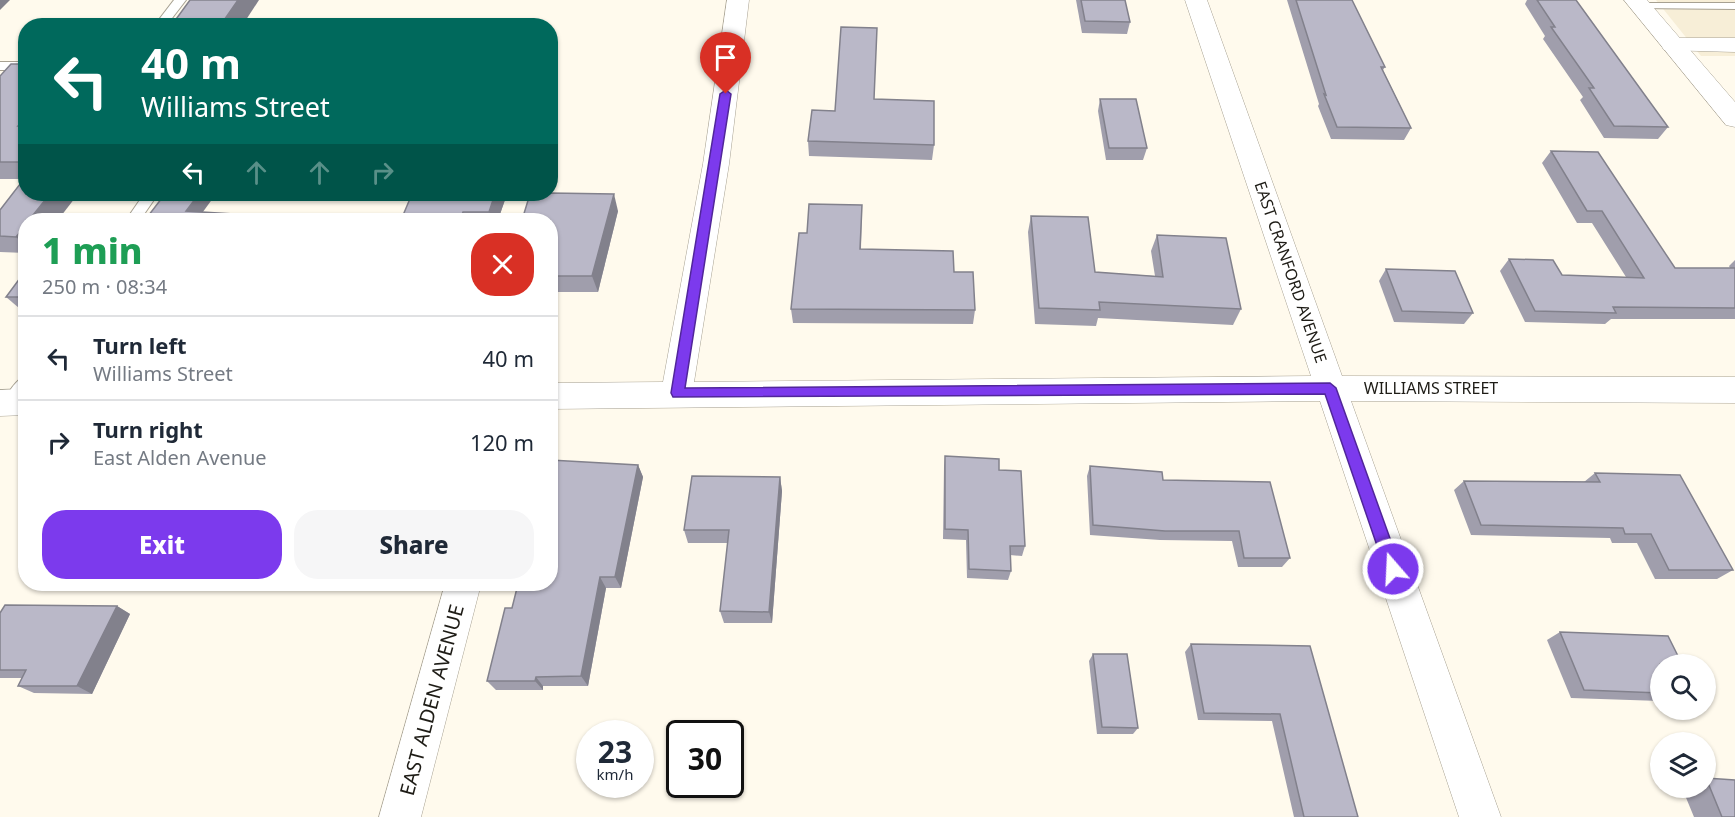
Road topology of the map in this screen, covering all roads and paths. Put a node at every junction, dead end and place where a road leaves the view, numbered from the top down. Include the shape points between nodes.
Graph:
1 (180, 0) edge
2 (738, 0) edge
3 (1196, 0) edge
4 (1638, 3) edge
5 (1735, 6) edge
6 (166, 18) edge
7 (1672, 45) junction
8 (1735, 45) edge
9 (0, 66) edge
10 (18, 66) edge
11 (1735, 120) edge
12 (1330, 388) junction
13 (1735, 390) edge
14 (677, 393) junction
15 (558, 396) edge
16 (461, 591) edge
17 (400, 817) edge
18 (1480, 817) edge

1 - 6 lane
2 - 14 street via 716,164
3 - 12 street, EAST CRANFORD AVENUE
4 - 5 lane
4 - 7 main road
7 - 8 street
7 - 11 main road
9 - 10 lane
12 - 13 street, WILLIAMS STREET
12 - 14 street, WILLIAMS STREET
12 - 18 street, EAST CRANFORD AVENUE
14 - 15 street, WILLIAMS STREET
16 - 17 street, EAST ALDEN AVENUE

